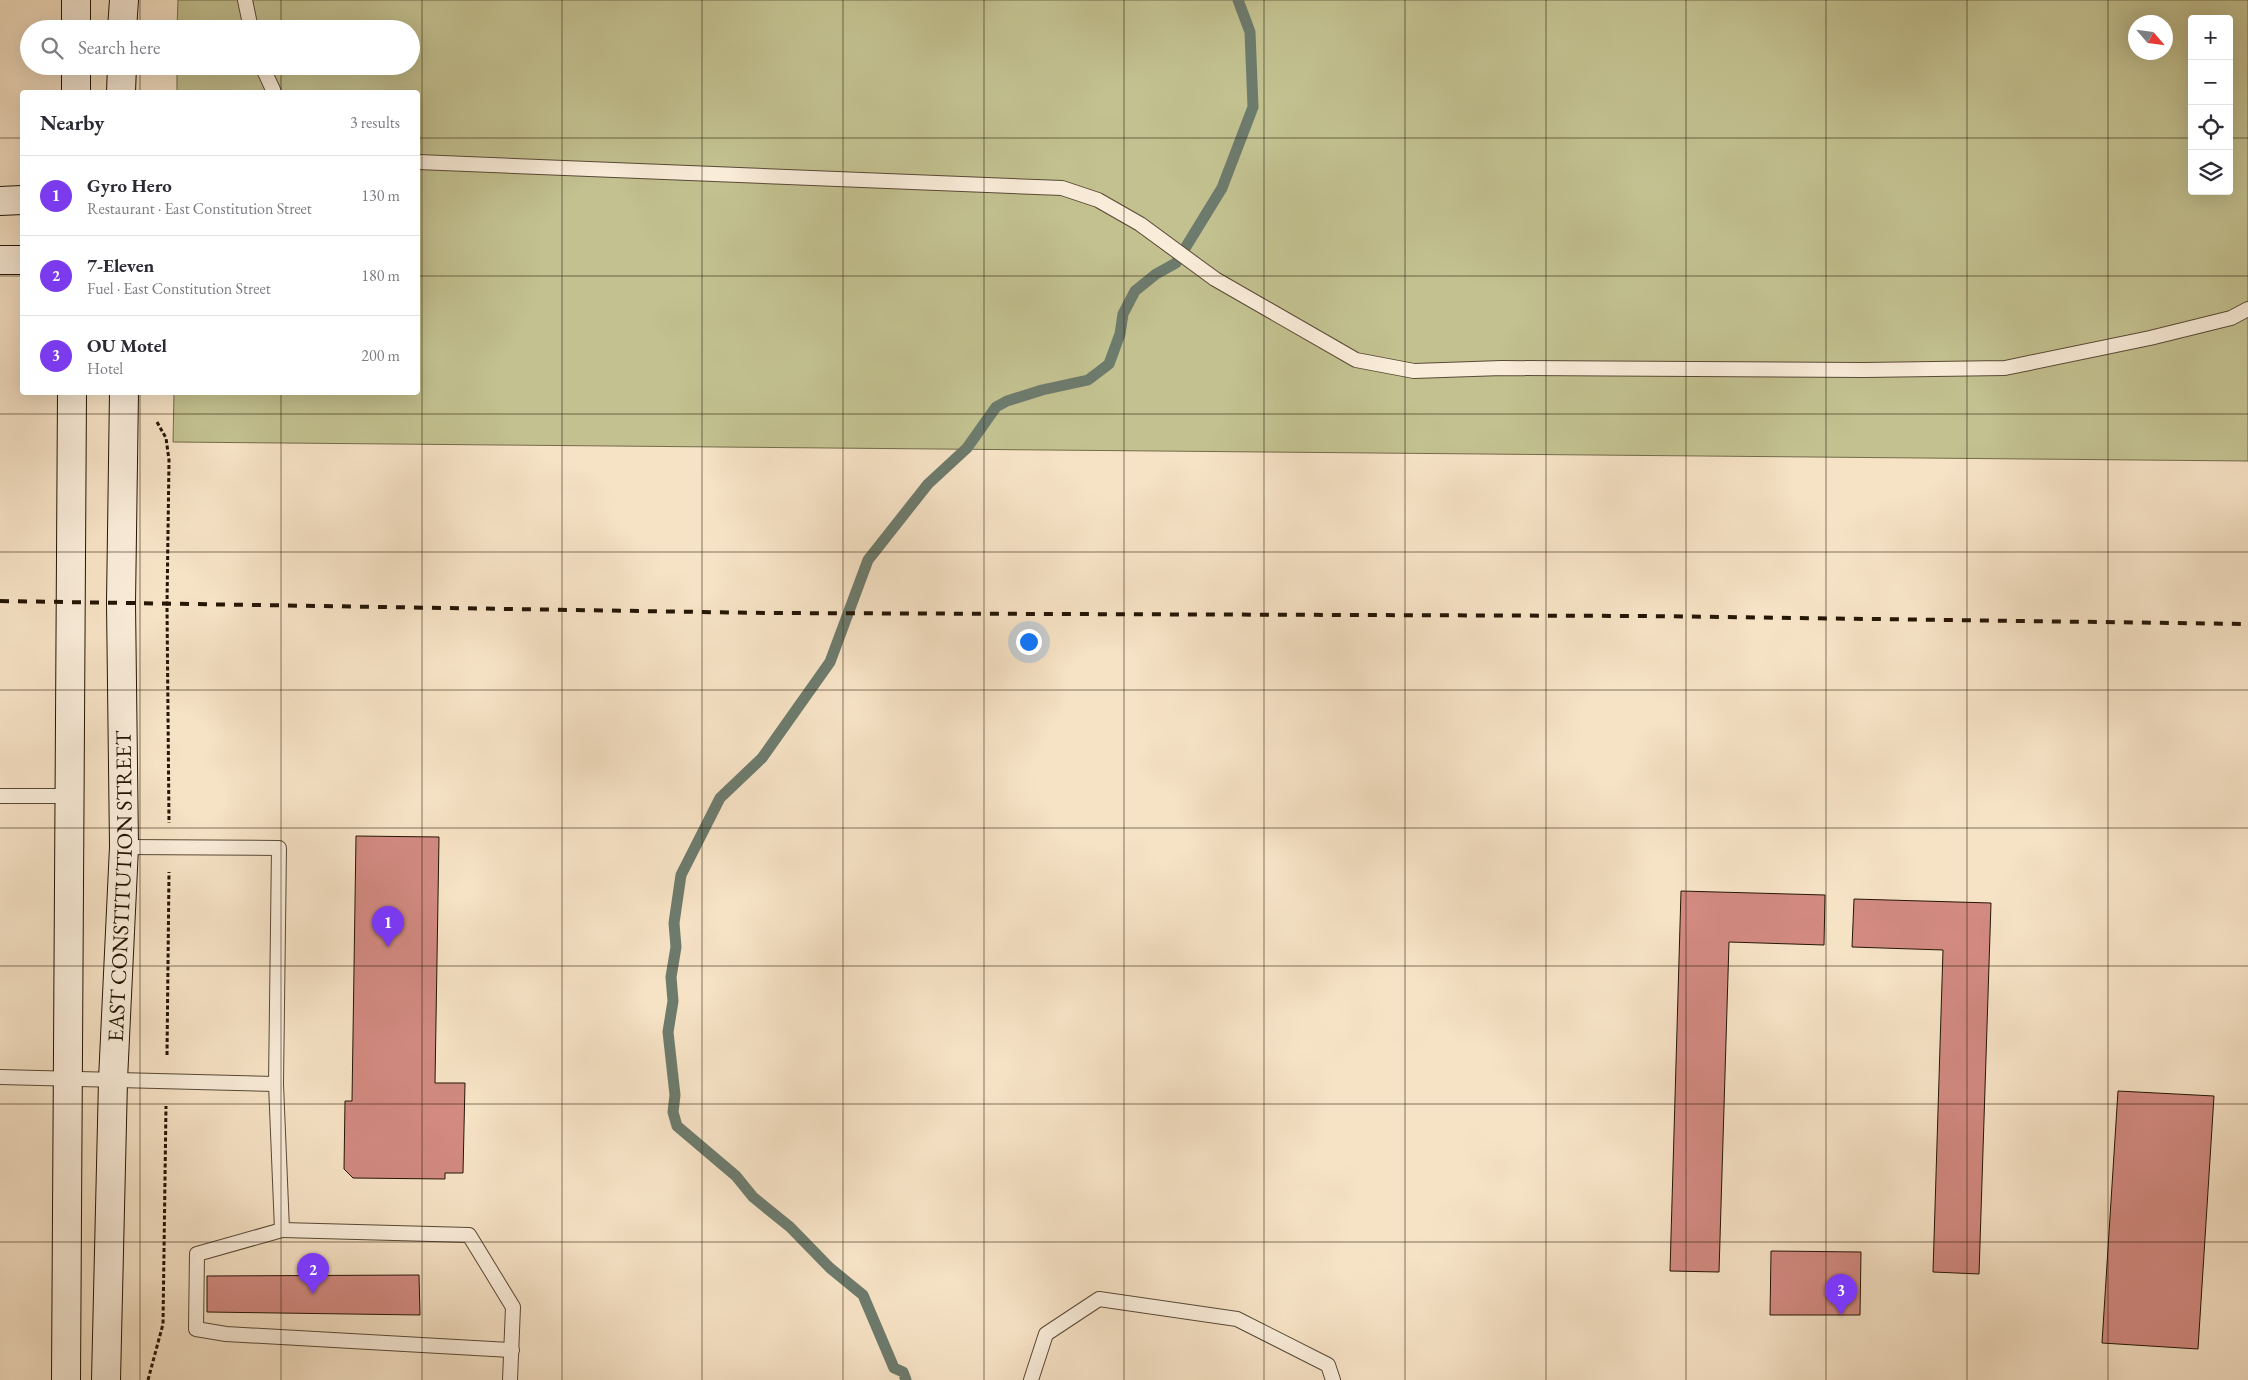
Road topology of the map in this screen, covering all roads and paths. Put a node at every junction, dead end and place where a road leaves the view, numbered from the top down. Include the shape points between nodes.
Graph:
1 (76, 0) edge
2 (124, 0) edge
3 (245, 0) edge
4 (76, 20) edge
5 (123, 20) edge
6 (249, 20) edge
7 (76, 75) edge
8 (122, 75) edge
9 (266, 75) edge
10 (76, 90) edge
11 (121, 90) edge
12 (273, 90) edge
13 (420, 162) edge
14 (20, 200) edge
15 (0, 201) edge
16 (0, 260) edge
17 (20, 260) edge
18 (2248, 309) edge
19 (72, 395) edge
20 (124, 395) edge
21 (154, 417) dead end
22 (0, 796) edge
23 (70, 796) junction
24 (169, 846) junction
25 (124, 847) junction
26 (0, 1077) edge
27 (68, 1079) junction
28 (113, 1080) junction
29 (166, 1081) junction
30 (276, 1084) junction
31 (282, 1230) junction
32 (512, 1350) junction
33 (66, 1380) edge
34 (106, 1380) edge
35 (148, 1380) edge
36 (510, 1380) edge
37 (1032, 1380) edge
38 (1333, 1380) edge

1 - 4 main road
2 - 5 main road
3 - 6 lane
7 - 10 main road
8 - 11 main road
9 - 12 lane
13 - 18 lane via 1062,188 1098,200 1151,231 1215,279 1356,360 1414,371 1502,368 2005,368 2150,338 2231,318
14 - 15 main road
16 - 17 main road
19 - 23 main road, EAST CONSTITUTION STREET
20 - 25 main road, EAST CONSTITUTION STREET via 121,603
21 - 24 path via 166,438 169,460
22 - 23 lane
23 - 27 main road, EAST CONSTITUTION STREET
24 - 25 lane
24 - 29 path
24 - 30 lane via 278,848
25 - 28 main road, EAST CONSTITUTION STREET
26 - 27 lane
27 - 28 lane
27 - 33 main road, EAST CONSTITUTION STREET
28 - 29 lane
28 - 34 main road, EAST CONSTITUTION STREET
29 - 30 lane
29 - 35 path via 163,1324
30 - 31 lane
31 - 32 lane via 469,1235 513,1307
31 - 32 lane via 196,1254 196,1329 226,1334
32 - 36 lane
37 - 38 lane via 1046,1334 1099,1299 1237,1320 1328,1364

